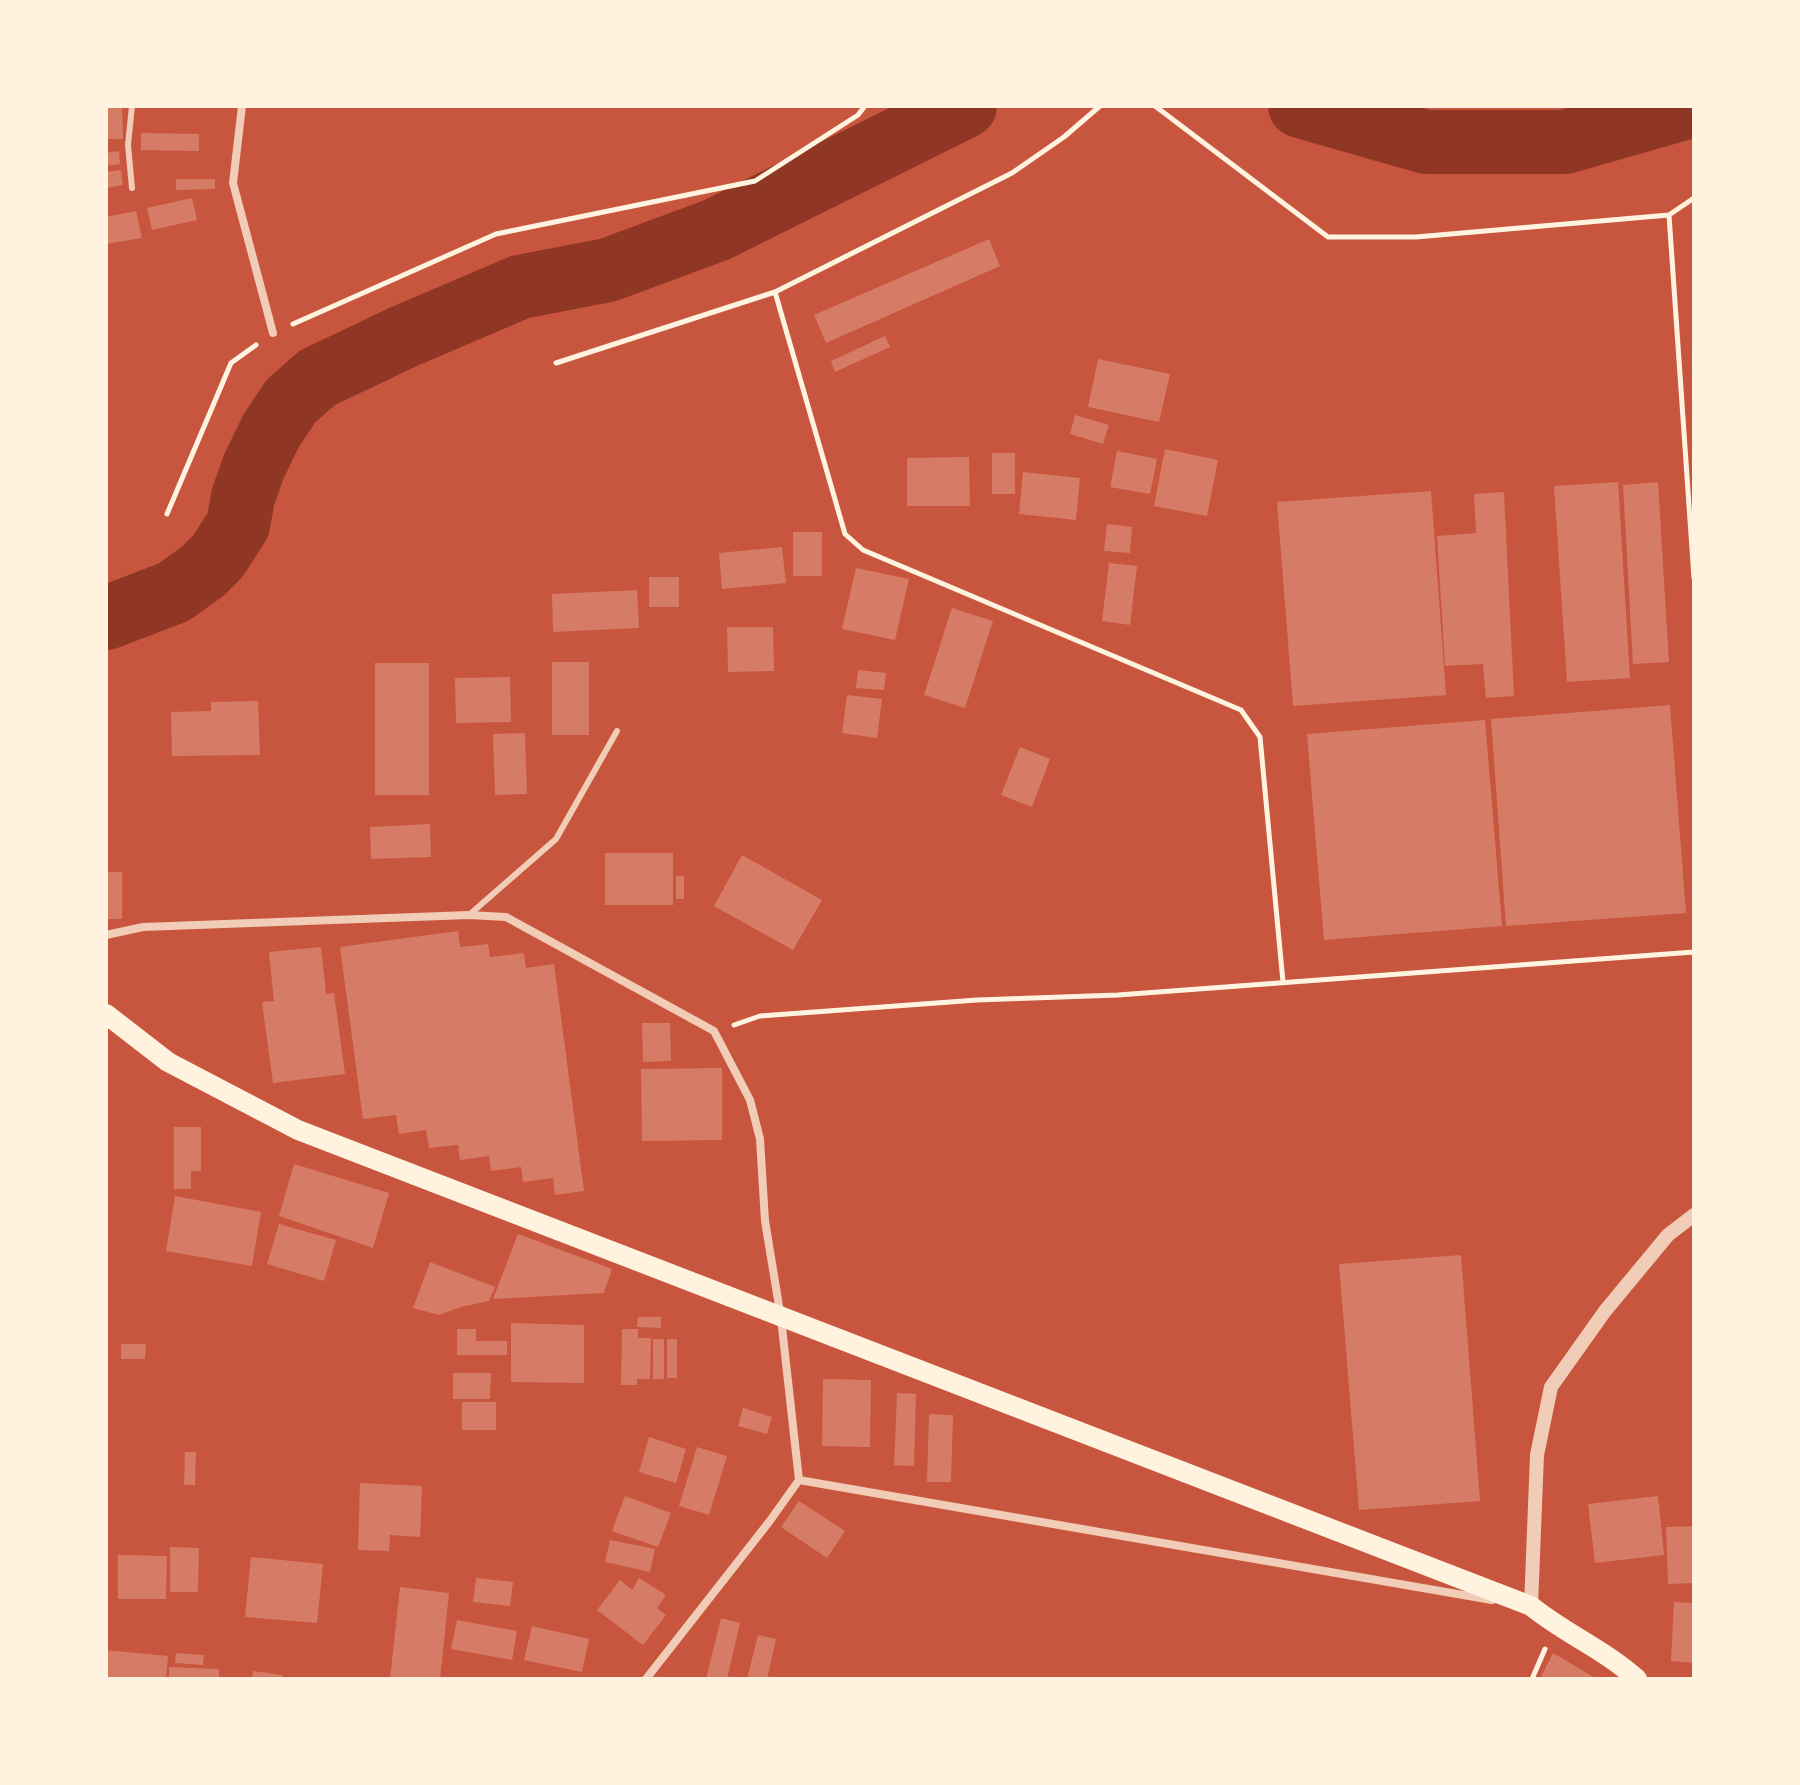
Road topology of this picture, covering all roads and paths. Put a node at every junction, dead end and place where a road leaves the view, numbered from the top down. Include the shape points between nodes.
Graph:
1 (132, 106) edge
2 (242, 106) edge
3 (865, 106) edge
4 (1100, 106) edge
5 (1155, 106) edge
6 (132, 188) dead end
7 (1694, 198) edge
8 (1669, 215) junction
9 (775, 292) junction
10 (273, 333) junction
11 (556, 363) dead end
12 (167, 514) dead end
13 (1694, 578) edge
14 (617, 731) dead end
15 (469, 915) junction
16 (106, 935) edge
17 (1694, 952) edge
18 (1283, 982) junction
19 (106, 1014) edge
20 (714, 1031) junction
21 (1694, 1215) edge
22 (781, 1318) junction
23 (799, 1480) junction
24 (1531, 1606) junction
25 (646, 1679) edge
26 (1637, 1679) edge

1 - 6 lane
2 - 10 street via 233,183
3 - 10 path via 755,181 496,234
4 - 9 path via 1012,173
5 - 8 path via 1328,237 1416,237
7 - 8 path
8 - 13 path
9 - 11 path
9 - 18 path via 845,534 863,550 1241,710 1260,737
10 - 12 path via 231,363
14 - 15 lane via 556,839
15 - 16 street via 143,927
15 - 20 street via 506,917
17 - 18 path
18 - 20 path via 760,1016
19 - 22 main road via 168,1062 298,1130
20 - 22 street via 750,1100 760,1139 765,1221
21 - 24 street via 1668,1235 1551,1387 1537,1455
22 - 23 street
22 - 24 main road
23 - 24 street
23 - 25 street
24 - 26 main road

